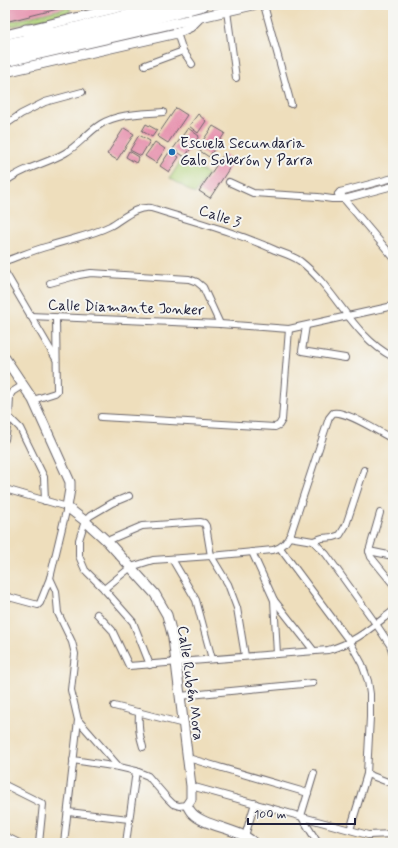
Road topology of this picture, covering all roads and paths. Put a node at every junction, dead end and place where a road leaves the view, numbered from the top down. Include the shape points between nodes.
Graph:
1 (129, 5) edge
2 (171, 5) edge
3 (202, 5) edge
4 (253, 5) edge
5 (264, 5) edge
6 (227, 11) junction
7 (199, 18) junction
8 (26, 30) junction
9 (57, 32) junction
10 (177, 33) junction
11 (5, 35) edge
12 (5, 45) edge
13 (183, 50) junction
14 (5, 54) edge
15 (5, 62) edge
16 (192, 64) dead end
17 (145, 65) dead end
18 (5, 72) edge
19 (236, 78) dead end
20 (82, 92) dead end
21 (291, 104) dead end
22 (163, 112) dead end
23 (5, 124) edge
24 (393, 178) edge
25 (5, 182) edge
26 (229, 182) dead end
27 (393, 186) edge
28 (340, 192) junction
29 (332, 199) junction
30 (344, 199) junction
31 (392, 253) edge
32 (5, 261) edge
33 (5, 272) edge
34 (50, 283) dead end
35 (393, 306) edge
36 (30, 316) junction
37 (348, 316) junction
38 (56, 318) junction
39 (220, 324) junction
40 (306, 326) junction
41 (289, 329) junction
42 (5, 358) edge
43 (345, 358) dead end
44 (393, 358) edge
45 (56, 359) junction
46 (23, 385) junction
47 (34, 400) junction
48 (9, 417) junction
49 (101, 417) dead end
50 (5, 439) edge
51 (393, 439) edge
52 (364, 470) dead end
53 (5, 489) edge
54 (129, 496) dead end
55 (45, 501) junction
56 (67, 507) junction
57 (380, 513) dead end
58 (85, 521) junction
59 (289, 537) junction
60 (108, 541) junction
61 (313, 541) junction
62 (280, 548) junction
63 (369, 551) junction
64 (252, 552) junction
65 (211, 556) junction
66 (393, 556) edge
67 (172, 558) junction
68 (131, 567) junction
69 (50, 578) junction
70 (393, 584) edge
71 (104, 588) junction
72 (5, 596) edge
73 (274, 600) junction
74 (393, 611) edge
75 (97, 614) dead end
76 (376, 624) junction
77 (350, 642) junction
78 (314, 651) junction
79 (277, 654) junction
80 (393, 654) edge
81 (245, 656) junction
82 (212, 659) junction
83 (176, 662) junction
84 (150, 664) junction
85 (312, 683) dead end
86 (180, 696) junction
87 (114, 706) dead end
88 (140, 712) junction
89 (78, 720) junction
90 (184, 724) junction
91 (143, 747) dead end
92 (188, 758) junction
93 (73, 760) junction
94 (119, 767) junction
95 (136, 771) junction
96 (314, 773) dead end
97 (367, 774) junction
98 (393, 784) edge
99 (5, 785) edge
100 (191, 786) junction
101 (308, 793) junction
102 (255, 803) junction
103 (187, 805) junction
104 (68, 812) junction
105 (301, 816) junction
106 (129, 819) junction
107 (350, 830) junction
108 (393, 834) edge
109 (5, 836) edge
110 (245, 836) junction
111 (19, 843) edge
112 (39, 843) edge
113 (64, 843) edge
114 (126, 843) edge
115 (254, 843) edge
116 (318, 843) edge

1 - 8 street
2 - 9 highway
3 - 14 highway
4 - 6 street
5 - 21 street
6 - 7 street
6 - 19 street
7 - 10 street via 190,27
7 - 15 street
8 - 9 highway
8 - 11 street
9 - 12 highway
10 - 13 street
10 - 18 street
13 - 16 street
13 - 17 street
20 - 23 street via 44,102
22 - 25 street via 116,117 100,124 65,153
24 - 28 street
26 - 29 street via 253,193
27 - 30 street
28 - 29 street
28 - 30 street
29 - 30 street
30 - 31 street
32 - 37 street, Calle 3 via 83,237 144,207 151,208 219,229 299,261 327,287
33 - 36 street
34 - 39 street via 90,273 189,279 203,287
35 - 37 street, Calle Diamante Jonker
36 - 38 street, Calle Diamante Jonker
36 - 45 street
37 - 40 street, Calle Diamante Jonker
37 - 44 street, Calle 3 via 369,340
38 - 39 street, Calle Diamante Jonker
38 - 45 street
39 - 41 street, Calle Diamante Jonker
40 - 41 street, Calle Diamante Jonker
40 - 43 street via 302,351
41 - 49 street via 282,420 275,427
42 - 46 street
45 - 47 street via 57,391
46 - 47 street
46 - 48 street via 10,396
47 - 56 street via 70,482
48 - 50 street
48 - 55 street via 20,428 44,477
51 - 59 street via 348,415 333,413
52 - 61 street via 346,525 340,535
53 - 55 street
54 - 58 street via 107,506
55 - 56 street
56 - 58 street, Calle Rubén Mora
56 - 69 street
57 - 63 street
58 - 60 street, Calle Rubén Mora
58 - 71 street via 79,540 79,556 85,570
59 - 61 street
59 - 62 street
60 - 65 street via 142,526 200,522 206,526
60 - 68 street, Calle Rubén Mora
61 - 76 street via 326,554
62 - 64 street
62 - 77 street
63 - 66 street
63 - 70 street
64 - 65 street
64 - 73 street
65 - 67 street
65 - 81 street via 228,584 237,608
67 - 68 street via 153,560
67 - 82 street via 196,600
68 - 71 street
68 - 83 street, Calle Rubén Mora via 155,594 167,615 174,638
69 - 72 street via 38,605
69 - 89 street via 56,591 58,613 75,654 71,690
71 - 84 street via 133,622
73 - 78 street
73 - 79 street
74 - 76 street
75 - 84 street via 112,630 129,666
76 - 77 street
76 - 80 street
77 - 78 street via 340,647
77 - 97 street via 362,664 370,694
78 - 79 street
79 - 81 street
81 - 82 street
82 - 83 street
83 - 84 street
83 - 86 street, Calle Rubén Mora
85 - 86 street
86 - 90 street, Calle Rubén Mora
87 - 88 street
88 - 90 street
88 - 91 street via 138,724
89 - 93 street
89 - 94 street
90 - 92 street, Calle Rubén Mora
92 - 100 street, Calle Rubén Mora
92 - 101 street
93 - 94 street
93 - 104 street
94 - 95 street
95 - 103 street via 151,778 173,804
95 - 106 street
96 - 101 street
97 - 98 street
97 - 107 street
99 - 112 street via 43,804
100 - 102 street
100 - 103 street, Calle Rubén Mora via 191,799
101 - 105 street
102 - 105 street
102 - 110 street
103 - 110 street via 192,814 202,820
104 - 106 street
104 - 113 street
105 - 107 street
105 - 116 street
106 - 114 street
107 - 108 street via 368,835
109 - 111 street
110 - 115 street

